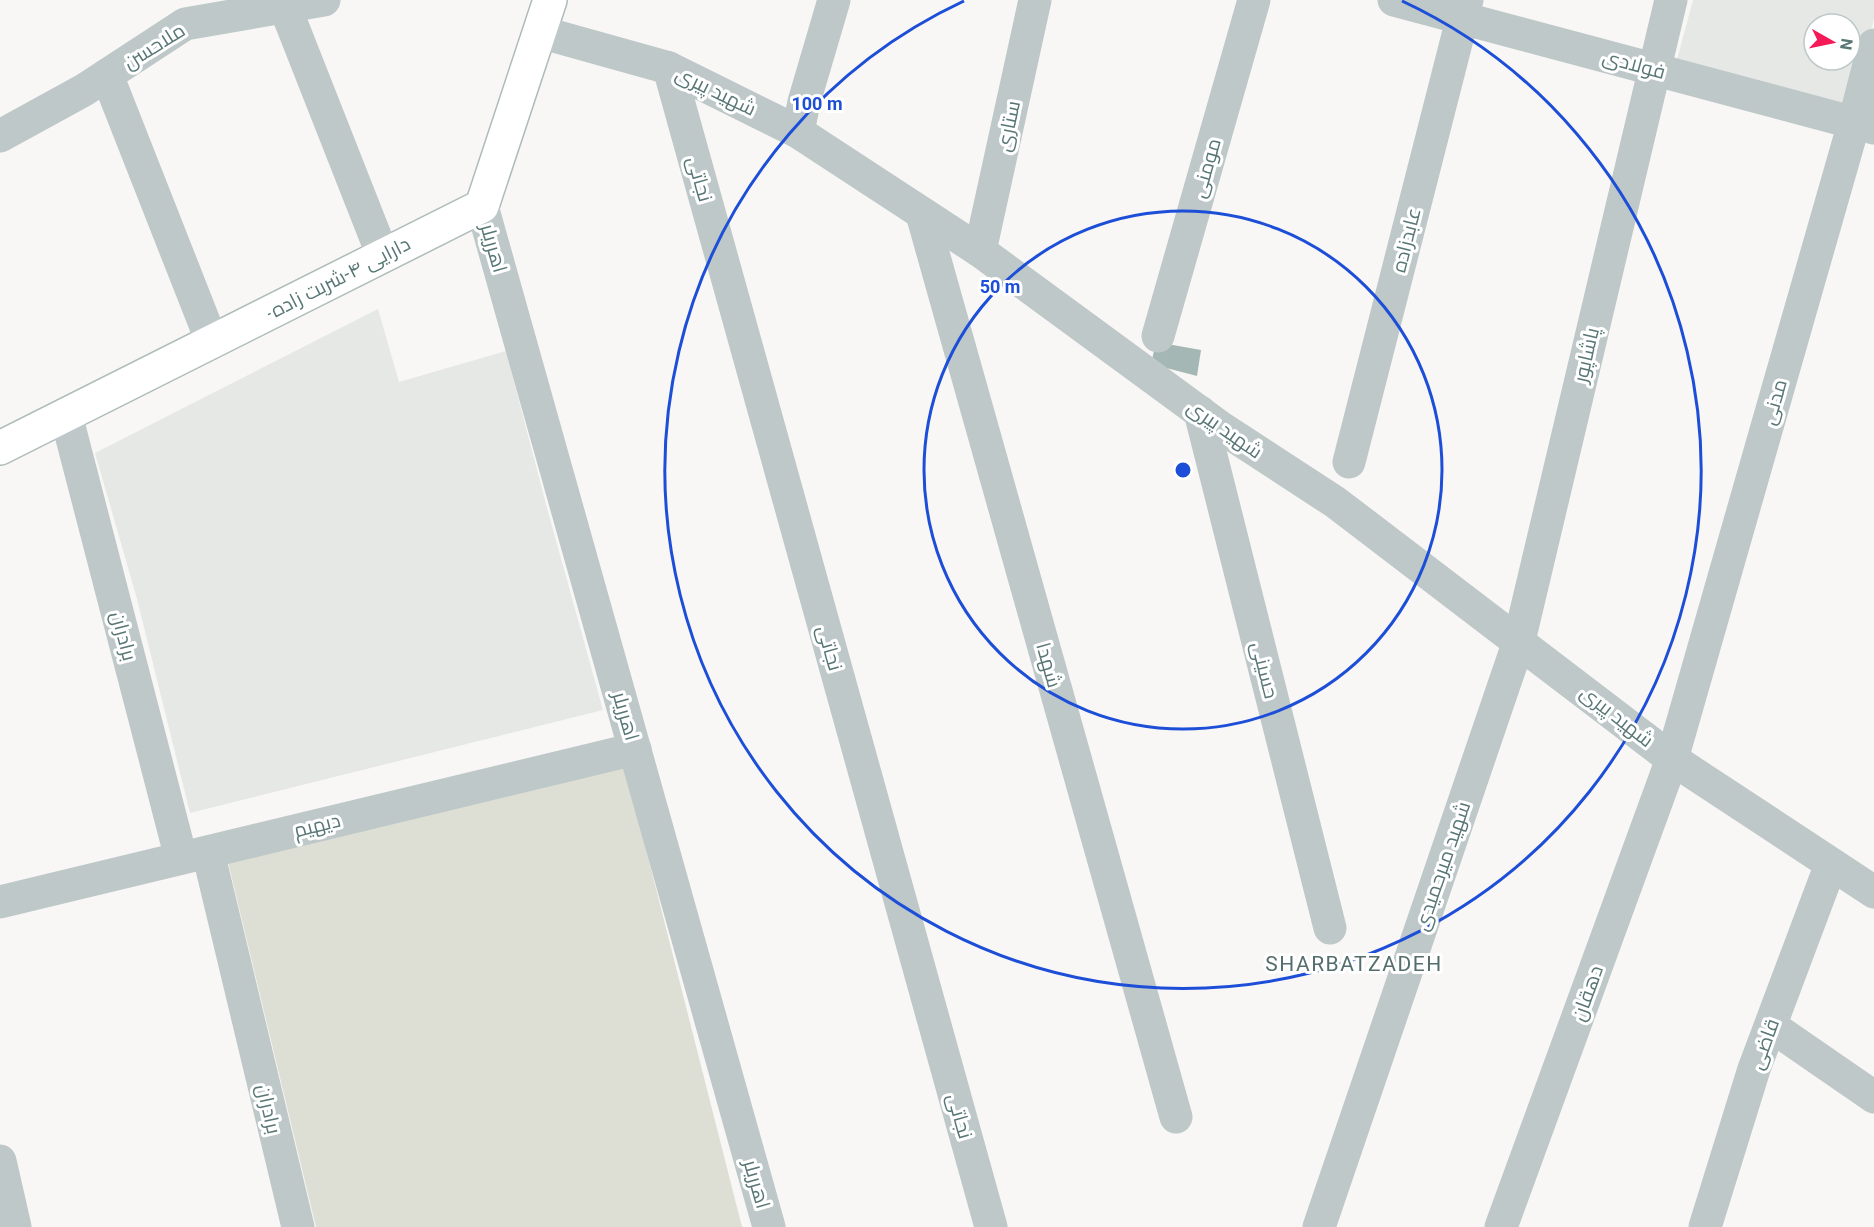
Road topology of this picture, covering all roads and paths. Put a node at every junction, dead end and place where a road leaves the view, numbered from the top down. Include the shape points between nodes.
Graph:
1 (324, 0) edge
2 (550, 0) edge
3 (834, 0) edge
4 (1035, 0) edge
5 (1254, 0) edge
6 (1394, 0) edge
7 (1671, 0) edge
8 (285, 7) junction
9 (1465, 9) edge
10 (540, 32) junction
11 (1874, 45) edge
12 (669, 68) junction
13 (1653, 69) junction
14 (106, 75) junction
15 (1864, 125) edge
16 (798, 132) junction
17 (0, 136) edge
18 (482, 206) junction
19 (922, 214) junction
20 (980, 251) junction
21 (383, 256) junction
22 (1158, 336) dead end
23 (212, 342) junction
24 (1200, 412) junction
25 (66, 415) junction
26 (0, 448) edge
27 (1349, 462) dead end
28 (1519, 641) junction
29 (635, 749) junction
30 (1672, 759) junction
31 (195, 855) junction
32 (1831, 864) junction
33 (1874, 892) edge
34 (0, 902) edge
35 (1330, 928) dead end
36 (1770, 1026) junction
37 (1874, 1097) edge
38 (1176, 1117) dead end
39 (0, 1161) edge
40 (15, 1227) edge
41 (298, 1227) edge
42 (769, 1227) edge
43 (991, 1227) edge
44 (1319, 1227) edge
45 (1501, 1227) edge
46 (1705, 1227) edge

1 - 8 street, ملاحسن
2 - 10 main road
3 - 16 street
4 - 20 street, ستاری
5 - 22 street, مومنی
6 - 9 street, فولادی
7 - 13 street, پاشاپور
8 - 14 street, ملاحسن via 184,24
8 - 21 street
9 - 13 street, فولادی
9 - 27 street, عابدزاده
10 - 12 street, شهید پیری
10 - 18 main road
11 - 15 street, مدنی
12 - 16 street, شهید پیری
12 - 43 street, نجاتی
13 - 15 street, فولادی
13 - 28 street, پاشاپور
14 - 17 street, ملاحسن
14 - 23 street
15 - 30 street, مدنی
16 - 19 street, شهید پیری
18 - 21 main road, -دارایی ۴-شربت زاده
18 - 29 street, اهرریلر
19 - 20 street, شهید پیری
19 - 38 street, شهدا
20 - 24 street, شهید پیری
21 - 23 main road, -دارایی ۴-شربت زاده
23 - 25 main road, -دارایی ۴-شربت زاده
24 - 28 street, شهید پیری via 1335,502
24 - 35 street, حسینی
25 - 26 main road, -دارایی ۴-شربت زاده
25 - 31 street, برادران
28 - 30 street, شهید پیری
28 - 44 street, شهید میرحمیدی
29 - 31 street, دیهیم
29 - 42 street, اهرریلر
30 - 32 street, شهید پیری
30 - 45 street, دهقان
31 - 34 street, دیهیم
31 - 41 street, برادران
32 - 33 street, شهید پیری
32 - 36 street, قاضی
36 - 37 street
36 - 46 street, قاضی
39 - 40 street

